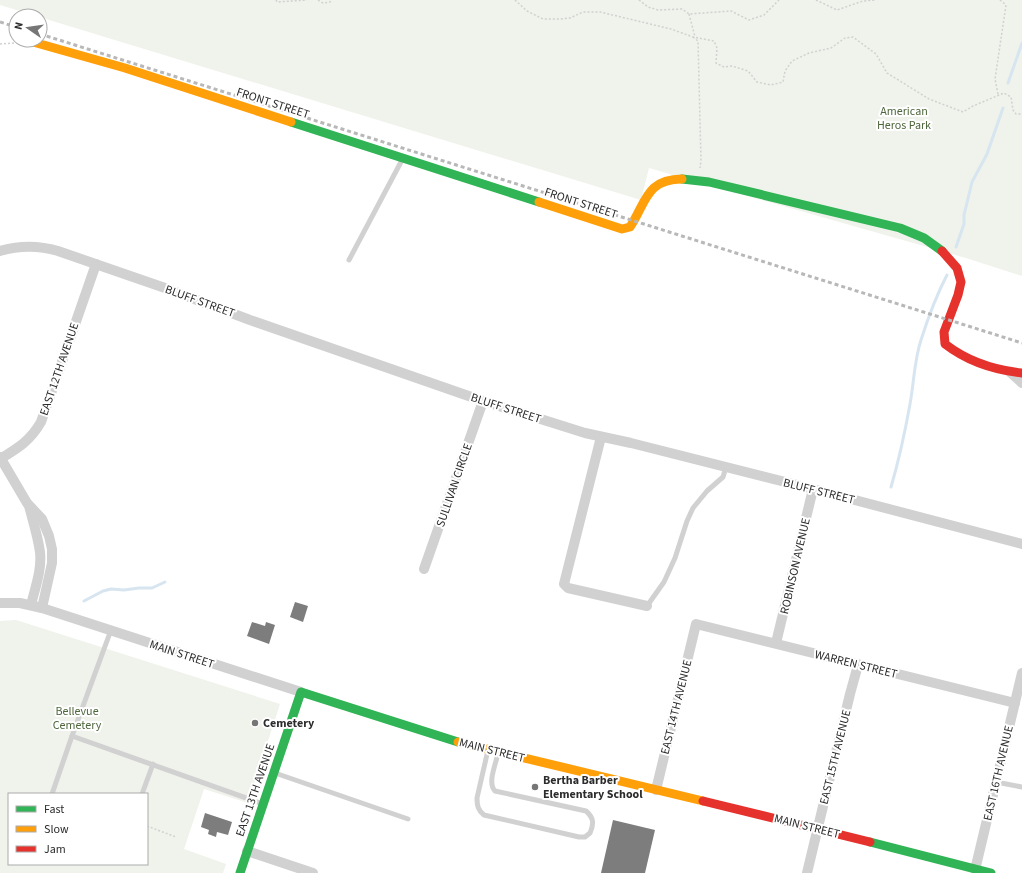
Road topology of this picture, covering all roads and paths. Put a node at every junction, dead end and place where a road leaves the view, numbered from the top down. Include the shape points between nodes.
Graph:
1 (276, 0) edge
2 (307, 0) edge
3 (318, 0) edge
4 (331, 0) edge
5 (516, 0) edge
6 (639, 0) edge
7 (779, 0) edge
8 (816, 0) edge
9 (876, 0) edge
10 (1000, 0) edge
11 (689, 14) junction
12 (694, 37) junction
13 (48, 46) edge
14 (998, 94) junction
15 (1022, 114) edge
16 (403, 159) junction
17 (697, 180) junction
18 (0, 251) edge
19 (350, 260) dead end
20 (96, 264) junction
21 (1010, 372) junction
22 (1022, 373) edge
23 (1022, 384) edge
24 (483, 401) junction
25 (601, 437) junction
26 (0, 458) edge
27 (726, 467) junction
28 (813, 489) junction
29 (28, 503) junction
30 (1022, 544) edge
31 (424, 569) dead end
32 (0, 603) edge
33 (31, 605) junction
34 (647, 606) joint
35 (42, 608) junction
36 (696, 624) joint
37 (111, 630) junction
38 (776, 643) junction
39 (858, 665) junction
40 (1022, 673) edge
41 (301, 692) junction
42 (1019, 696) edge
43 (72, 736) junction
44 (488, 750) junction
45 (498, 752) junction
46 (153, 764) junction
47 (274, 773) junction
48 (996, 782) junction
49 (1022, 787) edge
50 (656, 790) junction
51 (53, 793) edge
52 (142, 793) edge
53 (264, 804) junction
54 (408, 819) dead end
55 (148, 826) edge
56 (818, 829) junction
57 (176, 838) dead end
58 (248, 851) junction
59 (975, 871) edge
60 (240, 873) edge
61 (313, 873) edge
62 (807, 873) edge
63 (991, 873) edge

1 - 2 path
3 - 4 path
5 - 12 path via 527,11 543,19 570,18 582,12 600,12
6 - 11 path via 648,7 658,10 682,9
7 - 11 path via 764,15 749,20 731,11
8 - 9 path via 836,10 863,1
10 - 14 path via 1006,5 995,79
11 - 12 path
12 - 14 path via 714,41 717,48 716,63 748,71 757,82 771,85 783,82 785,71 792,61 809,53 831,48 845,38 853,37 876,54 886,73 929,99 963,112
12 - 17 path via 698,41 701,109 702,161
13 - 16 street, FRONT STREET via 125,68
14 - 15 path via 1004,93 1011,97 1013,110 1016,114
16 - 17 street, FRONT STREET via 622,229 630,227 650,191 659,184 673,179
16 - 19 lane
17 - 21 street, FRONT STREET via 900,228 924,238 957,268 961,282 944,332 945,344 974,361
18 - 20 street, BLUFF STREET via 22,246 44,247
20 - 24 street, BLUFF STREET
20 - 26 street, EAST 12TH AVENUE via 41,422 27,441
21 - 22 street
21 - 23 street
24 - 25 street, BLUFF STREET
24 - 31 street, SULLIVAN CIRCLE
25 - 27 street, BLUFF STREET
25 - 34 street via 564,584 568,588
26 - 29 street
27 - 28 street, BLUFF STREET
27 - 34 lane via 723,477 706,491 693,508 664,582
28 - 30 street, BLUFF STREET
28 - 38 street, ROBINSON AVENUE
29 - 33 street via 40,553
29 - 35 street via 42,519 52,549 52,563
32 - 33 street, MAIN STREET
33 - 35 street, MAIN STREET
35 - 37 street, MAIN STREET
36 - 38 street, WARREN STREET
36 - 50 street, EAST 14TH AVENUE
37 - 41 street, MAIN STREET
37 - 43 lane
38 - 39 street, WARREN STREET
39 - 42 street, WARREN STREET
39 - 56 street, EAST 15TH AVENUE
40 - 42 street, EAST 16TH AVENUE
41 - 44 street, MAIN STREET via 428,734
41 - 47 street, EAST 13TH AVENUE
42 - 48 street, EAST 16TH AVENUE
43 - 46 lane
43 - 51 lane
44 - 45 street, MAIN STREET
44 - 45 lane via 477,798 479,811 580,837 590,833 593,821 586,811 495,791 491,783
45 - 50 street, MAIN STREET
46 - 52 lane
46 - 53 lane
47 - 53 street, EAST 13TH AVENUE
47 - 54 lane
48 - 49 lane
48 - 59 street, EAST 16TH AVENUE
50 - 56 street, MAIN STREET
53 - 58 street, EAST 13TH AVENUE
55 - 57 path
56 - 59 street, MAIN STREET
56 - 62 street, EAST 15TH AVENUE
58 - 60 street, EAST 13TH AVENUE
58 - 61 street
59 - 63 street, MAIN STREET

